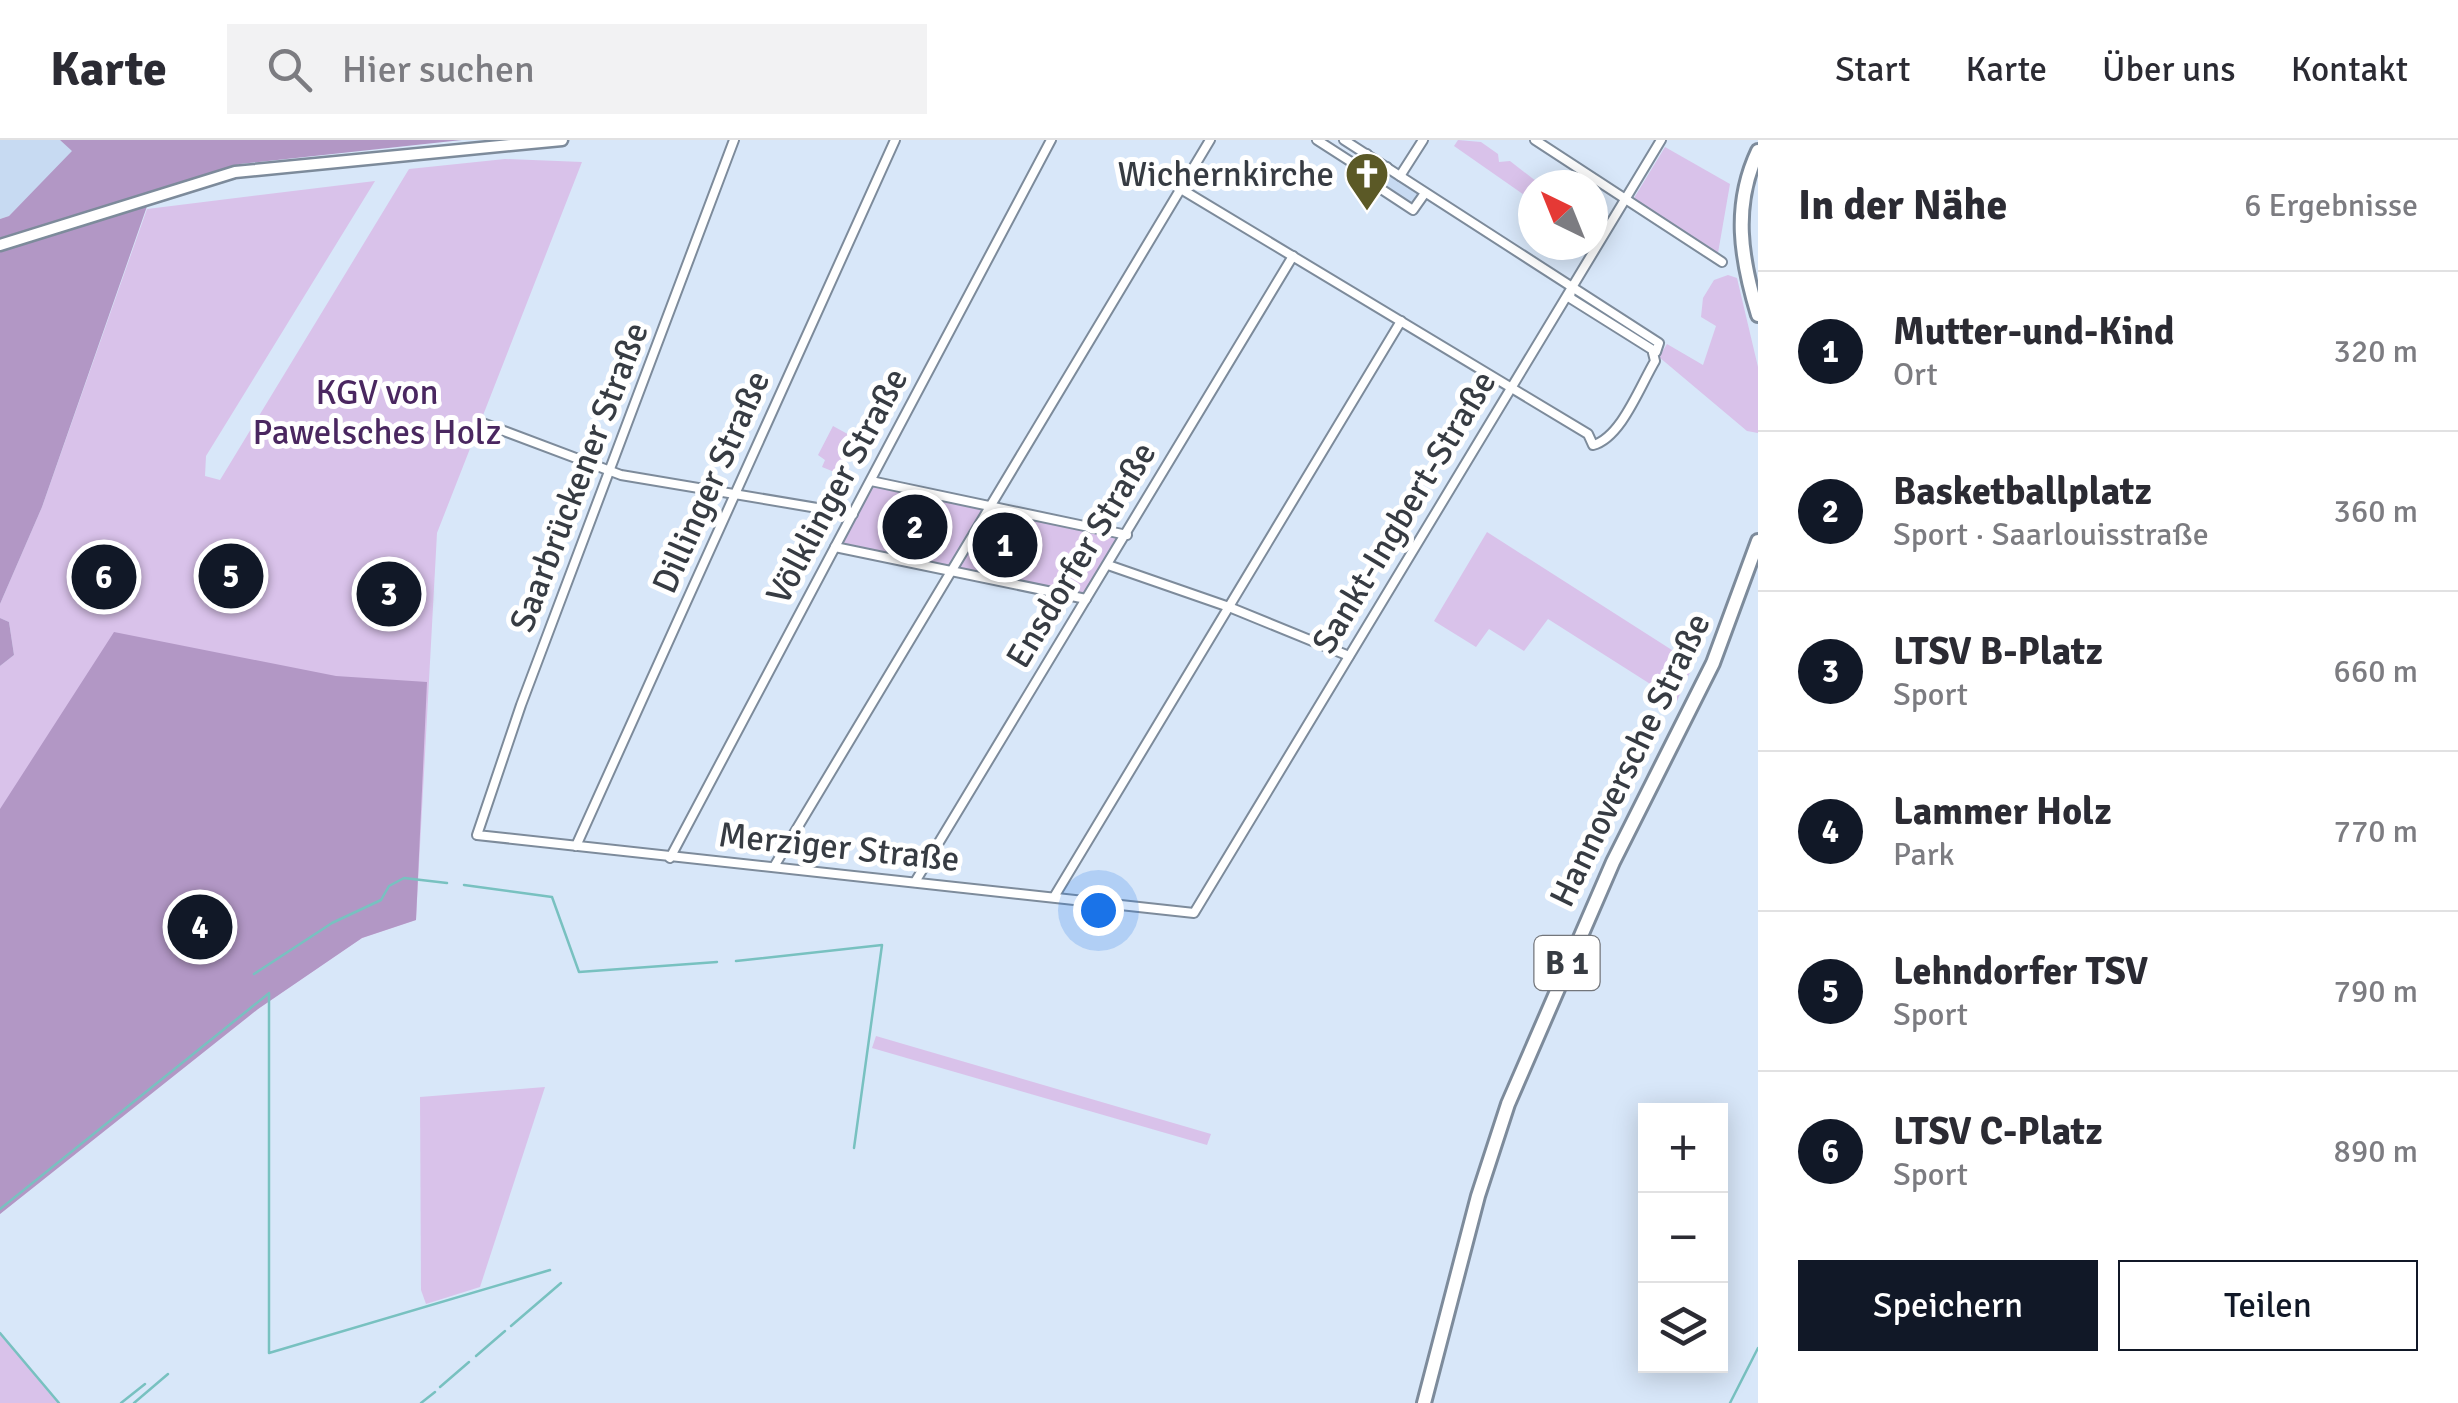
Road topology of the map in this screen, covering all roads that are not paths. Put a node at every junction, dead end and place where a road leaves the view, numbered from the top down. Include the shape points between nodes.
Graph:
1 (562, 140) edge
2 (734, 140) edge
3 (895, 140) edge
4 (1051, 140) edge
5 (1210, 140) edge
6 (1317, 140) edge
7 (1344, 140) edge
8 (1423, 140) edge
9 (1536, 140) edge
10 (1661, 140) edge
11 (481, 147) edge
12 (1758, 151) edge
13 (1367, 154) junction
14 (1387, 168) junction
15 (1400, 176) junction
16 (1181, 188) junction
17 (1425, 193) junction
18 (1625, 199) junction
19 (0, 245) edge
20 (1293, 256) junction
21 (1722, 262) dead end
22 (1571, 289) junction
23 (1758, 316) edge
24 (1401, 321) junction
25 (1511, 388) junction
26 (480, 422) dead end
27 (612, 472) junction
28 (871, 481) junction
29 (735, 495) junction
30 (991, 505) junction
31 (854, 514) junction
32 (1126, 536) junction
33 (1758, 541) edge
34 (835, 548) junction
35 (1108, 566) junction
36 (954, 571) junction
37 (1086, 599) junction
38 (1229, 606) junction
39 (1349, 656) junction
40 (478, 835) joint
41 (576, 846) junction
42 (670, 858) junction
43 (775, 865) junction
44 (915, 882) junction
45 (1054, 897) junction
46 (1194, 913) joint
47 (1424, 1403) edge

1 - 11 street
2 - 27 street, Saarbrückener Straße
3 - 29 street, Dillinger Straße
4 - 28 street, Völklinger Straße
5 - 16 street
6 - 13 street via 1359,167
7 - 13 street
8 - 15 street
9 - 18 street
10 - 18 street, Sankt-Ingbert-Straße
11 - 19 street via 235,172
12 - 23 main road via 1740,219 1744,268
13 - 14 street
14 - 15 street
14 - 17 street via 1375,186 1414,210
15 - 17 street
16 - 20 street
16 - 30 street
17 - 22 street
18 - 21 street
18 - 22 street, Sankt-Ingbert-Straße
20 - 24 street
20 - 32 street, Ensdorfer Straße
22 - 25 street, Sankt-Ingbert-Straße
22 - 25 street via 1570,298 1653,353 1654,361 1603,442 1592,445 1588,434
24 - 25 street
24 - 38 street
25 - 39 street, Sankt-Ingbert-Straße
26 - 27 street
27 - 29 street
27 - 40 street, Saarbrückener Straße
28 - 30 street
28 - 31 street, Völklinger Straße
29 - 31 street
29 - 41 street, Dillinger Straße
30 - 32 street
30 - 36 street
31 - 34 street, Völklinger Straße
32 - 35 street, Ensdorfer Straße
33 - 47 main road, Hannoversche Straße / B 1 via 1713,663 1612,862 1508,1104
34 - 36 street
34 - 42 street, Völklinger Straße
35 - 37 street, Ensdorfer Straße
35 - 38 street
36 - 37 street
36 - 43 street
37 - 44 street, Ensdorfer Straße
38 - 39 street
38 - 45 street
39 - 46 street, Sankt-Ingbert-Straße
40 - 41 street, Merziger Straße
41 - 42 street, Merziger Straße
42 - 43 street, Merziger Straße
43 - 44 street, Merziger Straße
44 - 45 street, Merziger Straße
45 - 46 street, Merziger Straße

